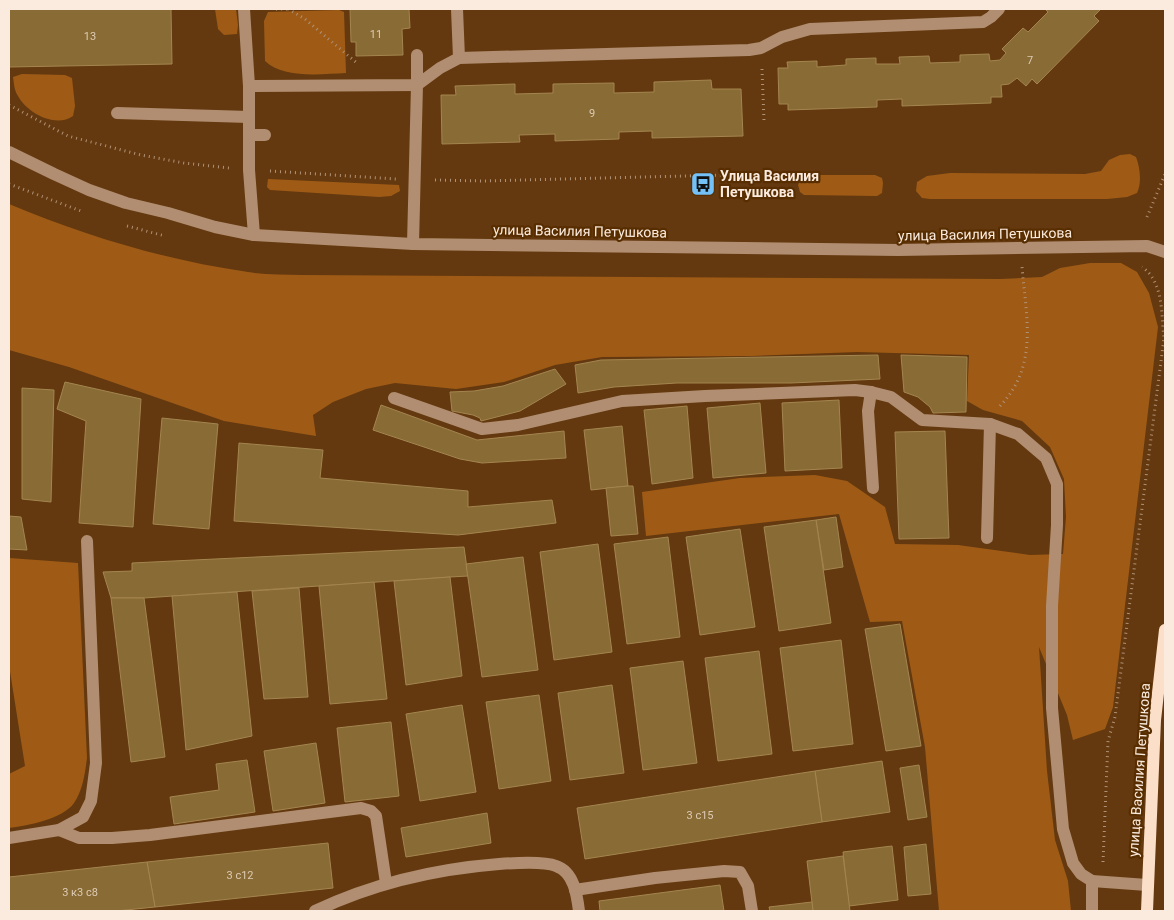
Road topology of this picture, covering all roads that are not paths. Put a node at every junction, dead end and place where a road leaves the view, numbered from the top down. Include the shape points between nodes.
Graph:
1 (244, 9) edge
2 (457, 9) edge
3 (999, 9) edge
4 (417, 55) dead end
5 (459, 58) junction
6 (418, 85) junction
7 (249, 86) junction
8 (117, 114) dead end
9 (248, 117) junction
10 (265, 134) dead end
11 (249, 135) junction
12 (9, 152) edge
13 (254, 236) junction
14 (413, 244) junction
15 (1165, 252) edge
16 (871, 392) junction
17 (394, 398) dead end
18 (984, 424) junction
19 (873, 488) dead end
20 (987, 538) dead end
21 (87, 541) dead end
22 (1165, 630) edge
23 (59, 830) junction
24 (9, 838) edge
25 (1092, 881) junction
26 (386, 883) junction
27 (1147, 885) junction
28 (575, 890) junction
29 (315, 911) edge
30 (579, 911) edge
31 (752, 911) edge
32 (1092, 911) edge
33 (1147, 911) edge

1 - 7 street
2 - 5 street
3 - 5 street via 983,22 810,29 782,37 761,48 734,51
4 - 6 street
5 - 6 street
6 - 7 street
6 - 14 street
7 - 9 street
8 - 9 street
9 - 11 street
10 - 11 street
11 - 13 street
12 - 13 street, улица Василия Петушкова via 126,203
13 - 14 street, улица Василия Петушкова
14 - 15 street, улица Василия Петушкова via 898,250 1147,246
16 - 17 street via 855,390 622,401 482,430
16 - 18 street via 891,397 922,420
16 - 19 street via 868,411
18 - 20 street
18 - 25 street via 1018,434 1046,458 1057,484 1052,708 1063,829 1073,863
21 - 23 street via 96,763 91,801 83,818
22 - 27 main road, улица Василия Петушкова via 1155,720
23 - 24 street
23 - 26 street via 79,838 112,838 361,808 376,816
25 - 27 street
25 - 32 street
26 - 28 street via 439,870 520,862 557,866 572,879
26 - 29 street
27 - 33 main road, улица Василия Петушкова
28 - 30 street
28 - 31 street via 655,878 740,872 748,886

